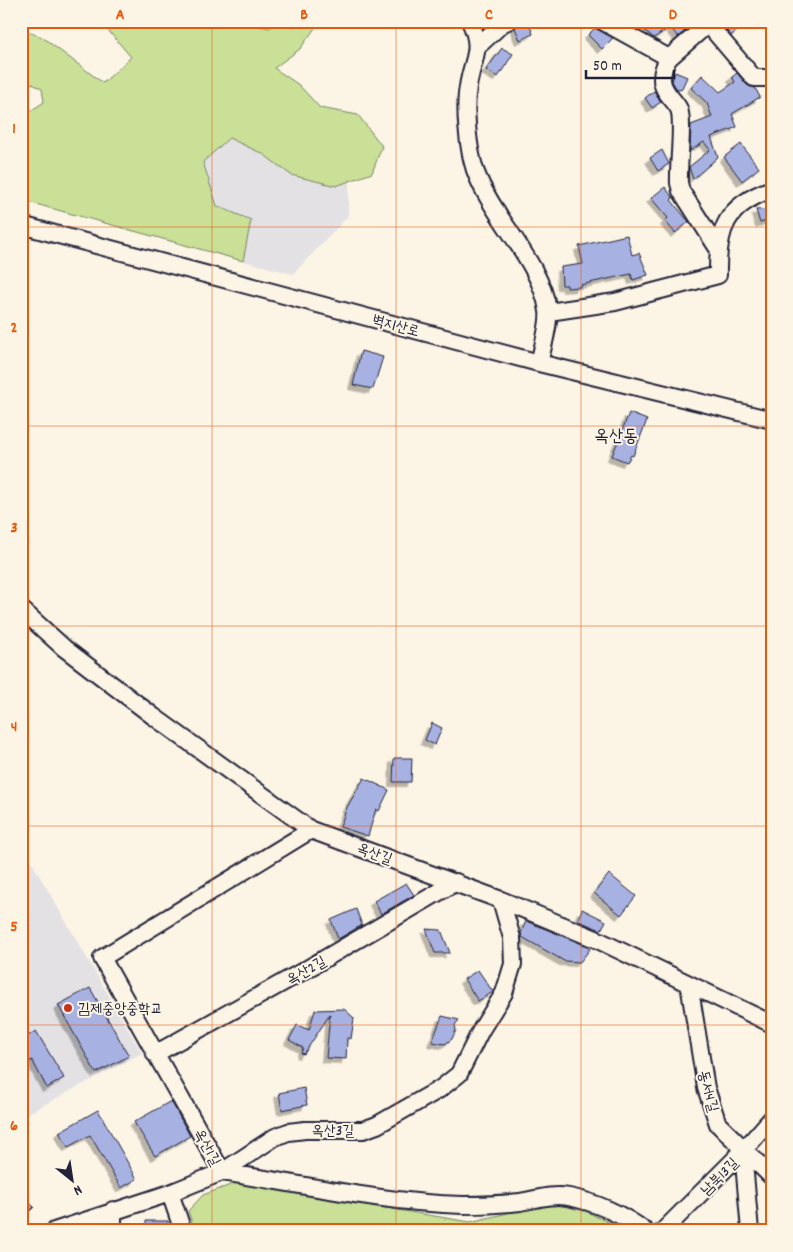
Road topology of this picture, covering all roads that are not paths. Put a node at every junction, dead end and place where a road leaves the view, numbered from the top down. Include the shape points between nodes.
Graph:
1 (470, 21) edge
2 (508, 21) edge
3 (602, 21) edge
4 (478, 46) junction
5 (669, 58) junction
6 (772, 78) edge
7 (772, 189) edge
8 (21, 225) edge
9 (718, 247) junction
10 (549, 312) junction
11 (539, 363) junction
12 (772, 420) edge
13 (21, 609) edge
14 (312, 830) junction
15 (456, 882) junction
16 (501, 900) junction
17 (689, 984) junction
18 (772, 1024) edge
19 (155, 1054) junction
20 (772, 1118) edge
21 (744, 1151) junction
22 (222, 1172) junction
23 (772, 1177) edge
24 (170, 1192) junction
25 (113, 1210) junction
26 (54, 1231) edge
27 (113, 1231) edge
28 (184, 1231) edge
29 (645, 1231) edge
30 (663, 1231) edge
31 (750, 1231) edge

1 - 4 street
2 - 4 street
3 - 5 street
4 - 10 street via 467,88 468,134 475,170 498,216 534,271
5 - 6 street via 708,24 754,78
5 - 9 street via 662,80 678,109 681,126 679,183
7 - 9 street via 733,210
8 - 11 street, 벽지산로
9 - 10 street via 718,275 615,302
10 - 11 street
11 - 12 street, 벽지산로
13 - 14 street, 옥산길 via 64,648 153,716
14 - 15 street, 옥산길
14 - 19 street, 옥산1길 via 102,958
15 - 16 street, 옥산길
15 - 19 street, 옥산2길
16 - 17 street, 옥산길 via 598,940
16 - 22 street, 옥산3길 via 512,938 513,964 504,993 459,1074 411,1107 377,1125 363,1130 288,1132
17 - 18 street, 옥산길
17 - 21 street, 동서4길 via 706,1088 718,1124
19 - 22 street, 옥산1길
20 - 21 street, 남북13길
21 - 23 street, 동서4길
21 - 30 street, 남북13길
21 - 31 street
22 - 24 street, 옥산3길
22 - 29 street, 옥산1길 via 400,1199 463,1205 508,1204 551,1195 569,1197 630,1220
24 - 25 street, 옥산3길
24 - 28 street
25 - 26 street, 옥산3길
25 - 27 street

